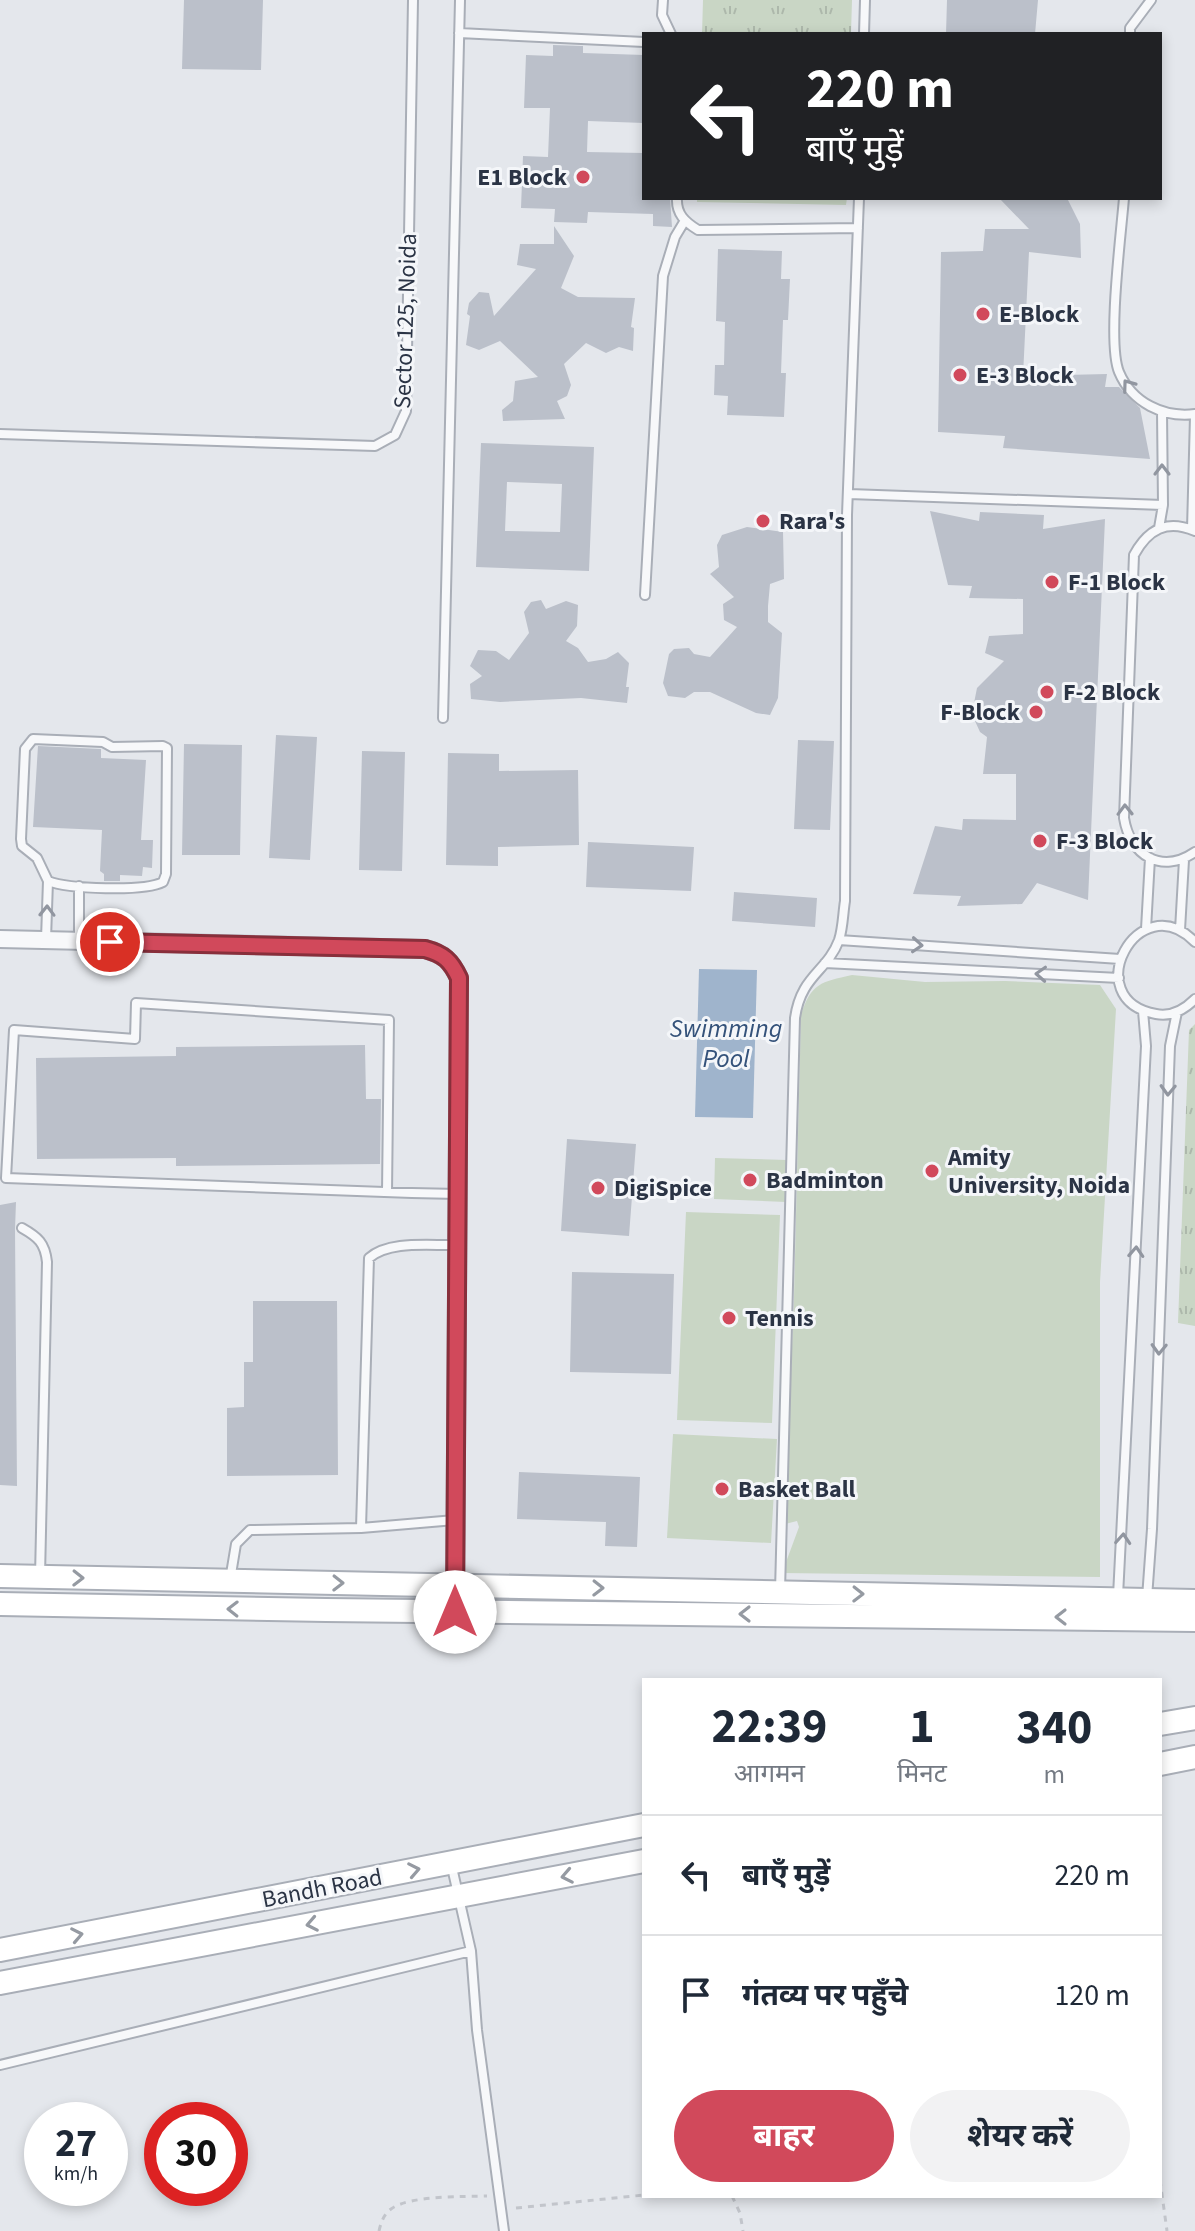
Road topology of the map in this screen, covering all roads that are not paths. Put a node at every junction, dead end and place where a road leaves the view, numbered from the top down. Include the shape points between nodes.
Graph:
1 (413, 0) edge
2 (460, 0) edge
3 (663, 0) edge
4 (865, 0) edge
5 (1151, 0) edge
6 (670, 32) edge
7 (864, 32) edge
8 (1130, 32) edge
9 (459, 33) junction
10 (642, 42) edge
11 (677, 200) edge
12 (859, 200) edge
13 (1124, 200) edge
14 (684, 222) junction
15 (858, 228) junction
16 (1162, 412) junction
17 (1195, 415) edge
18 (0, 434) edge
19 (849, 494) junction
20 (1194, 498) edge
21 (1163, 505) junction
22 (1159, 528) junction
23 (1194, 530) edge
24 (645, 595) dead end
25 (443, 718) dead end
26 (1195, 852) edge
27 (1150, 858) junction
28 (1184, 860) junction
29 (48, 881) junction
30 (79, 886) junction
31 (1146, 929) junction
32 (1180, 930) junction
33 (0, 939) edge
34 (46, 940) junction
35 (839, 940) junction
36 (79, 941) junction
37 (1195, 942) edge
38 (1120, 959) junction
39 (825, 963) junction
40 (1119, 978) junction
41 (1195, 999) edge
42 (1143, 1011) junction
43 (1177, 1012) junction
44 (387, 1192) junction
45 (458, 1194) junction
46 (22, 1228) dead end
47 (457, 1245) junction
48 (456, 1520) junction
49 (361, 1528) junction
50 (0, 1576) edge
51 (40, 1577) junction
52 (230, 1580) junction
53 (456, 1585) junction
54 (780, 1592) junction
55 (1195, 1601) edge
56 (0, 1604) edge
57 (1117, 1609) junction
58 (1146, 1610) junction
59 (450, 1612) junction
60 (1195, 1620) edge
61 (444, 1643) dead end
62 (1195, 1718) edge
63 (1162, 1724) edge
64 (1195, 1757) edge
65 (1162, 1764) edge
66 (642, 1825) edge
67 (642, 1861) edge
68 (451, 1863) junction
69 (460, 1896) junction
70 (0, 1950) edge
71 (471, 1951) junction
72 (0, 1983) edge
73 (0, 2065) edge
74 (504, 2231) edge

1 - 18 lane, Sector 125, Noida via 406,411 395,435 375,446
2 - 9 lane
3 - 6 lane via 662,15
4 - 7 lane
5 - 8 lane
9 - 10 lane
9 - 25 lane
11 - 14 lane
12 - 15 lane
16 -> 13 lane via 1132,393 1118,371 1114,343
14 - 15 lane via 698,230
14 - 24 lane via 663,276
15 - 19 lane
16 - 17 lane
21 -> 16 lane
17 - 20 lane
19 - 21 lane
19 - 35 lane via 845,901
20 - 23 lane
21 - 22 lane
22 - 23 lane
27 -> 22 lane via 1127,834 1124,818 1134,555 1143,538
26 - 28 lane
27 - 28 lane
27 - 31 lane
28 - 32 lane
29 - 30 lane
29 - 30 lane via 37,858 22,846 28,744 33,739 163,746 168,754 163,882 145,887
34 -> 29 lane
30 - 36 lane
31 - 32 lane
31 - 38 lane via 1130,939
32 - 37 lane
33 - 34 street
34 - 36 street
35 -> 38 lane
35 - 39 lane
36 - 45 street via 441,953 459,978
38 - 40 lane
40 -> 39 lane
39 - 54 lane via 806,983 795,1018
40 - 42 lane via 1130,1002
41 - 43 lane
42 - 43 lane
57 -> 42 lane via 1146,1046
43 -> 58 lane via 1170,1046
44 - 44 lane via 6,1178 14,1030 135,1039 136,1003 389,1020
44 - 45 lane
45 - 47 street
46 - 51 lane via 45,1247 47,1262
47 - 48 street
47 - 49 lane via 378,1250 369,1258
48 - 49 lane
48 - 53 street
49 - 52 lane via 250,1530 236,1544
50 - 51 street
51 -> 52 street
52 -> 53 street
53 -> 54 street
53 - 59 street
54 -> 57 street
55 - 58 street
59 -> 56 street
57 - 58 street
57 -> 59 street
58 - 60 street
59 - 61 lane
62 - 63 street
64 - 65 street
66 - 68 street, Bandh Road
67 -> 69 street, Bandh Road
68 - 69 lane
70 -> 68 street, Bandh Road
69 - 71 lane
69 -> 72 street, Bandh Road
71 - 73 lane
71 - 74 lane

